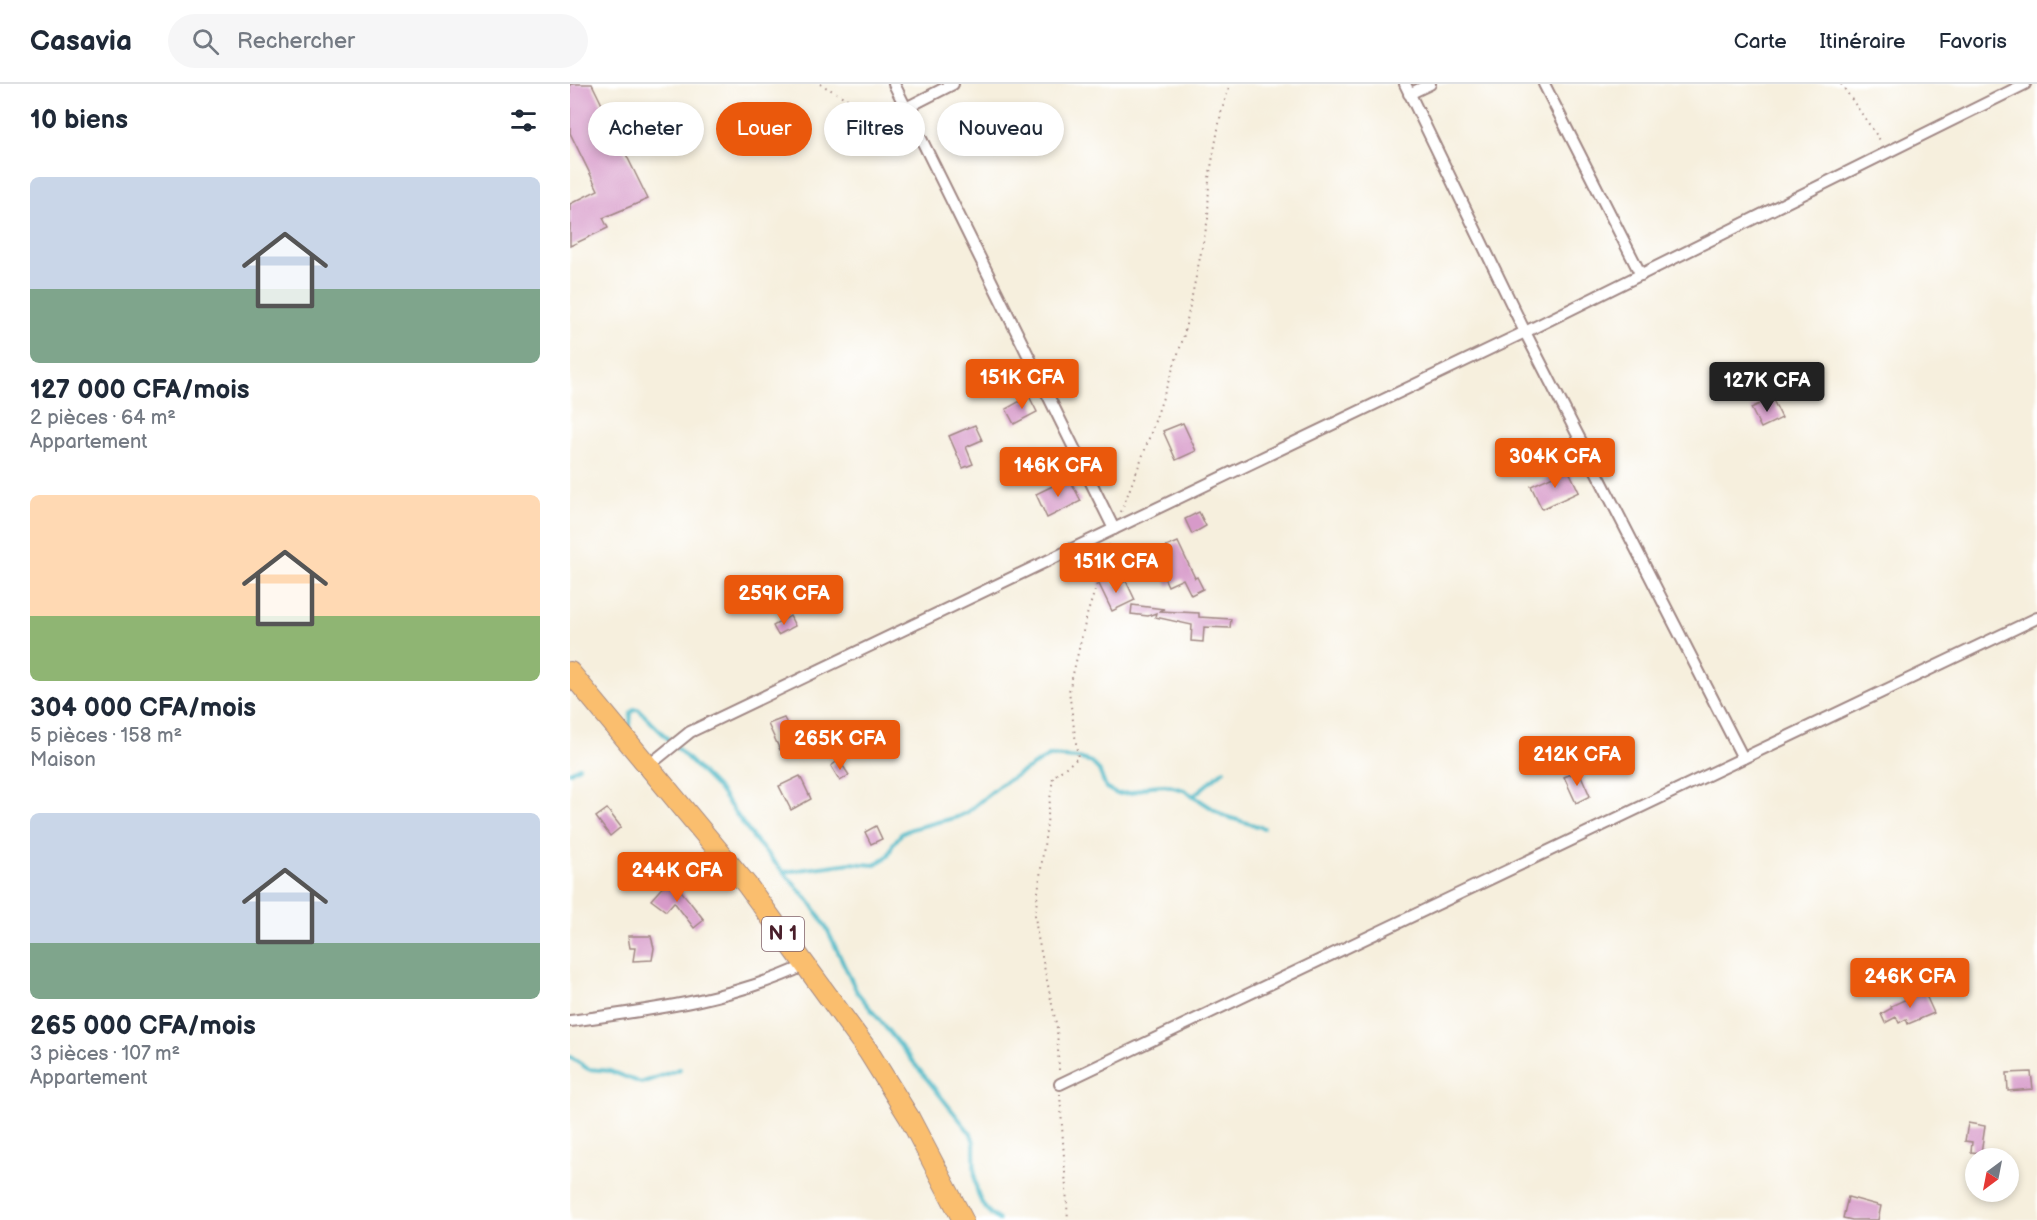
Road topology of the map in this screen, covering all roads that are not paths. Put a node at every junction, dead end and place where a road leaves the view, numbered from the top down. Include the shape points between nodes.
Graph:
1 (894, 84) edge
2 (952, 84) edge
3 (1430, 84) edge
4 (1545, 84) edge
5 (2025, 84) edge
6 (1407, 89) edge
7 (903, 102) edge
8 (918, 102) edge
9 (925, 146) edge
10 (1641, 275) junction
11 (1525, 332) junction
12 (1114, 529) junction
13 (2037, 618) edge
14 (570, 672) edge
15 (1743, 758) junction
16 (648, 766) junction
17 (806, 965) junction
18 (570, 1021) edge
19 (1060, 1084) road end
20 (963, 1220) edge

1 - 7 street
2 - 8 street
3 - 6 street
4 - 10 street
5 - 10 street
6 - 11 street
9 - 12 street
10 - 11 street
11 - 12 street
11 - 15 street
12 - 16 street via 690,732
13 - 15 street
14 - 16 highway, N 1
15 - 19 street
16 - 17 highway, N 1 via 747,885
17 - 18 street via 774,980 701,999
17 - 20 highway, N 1 via 892,1087

